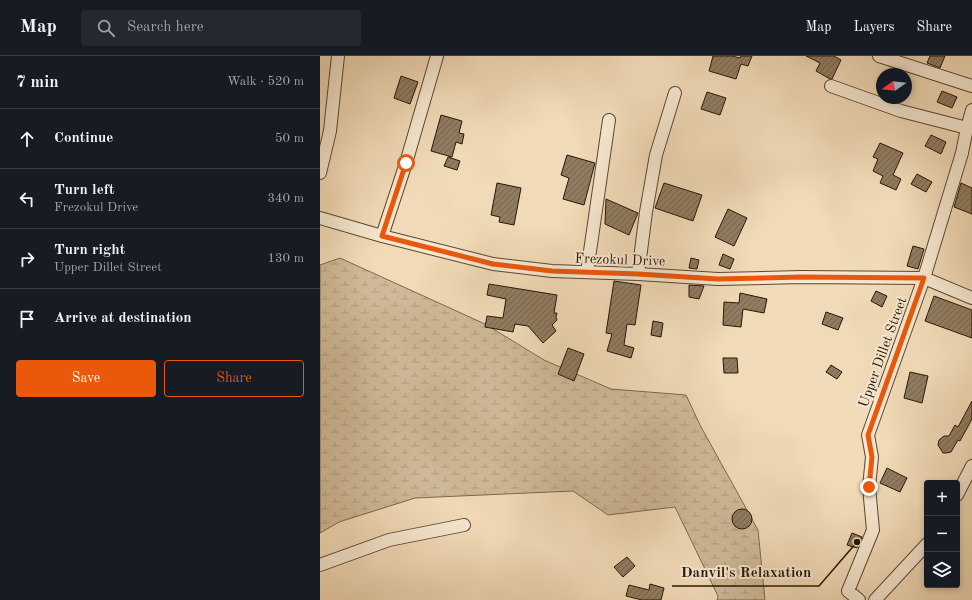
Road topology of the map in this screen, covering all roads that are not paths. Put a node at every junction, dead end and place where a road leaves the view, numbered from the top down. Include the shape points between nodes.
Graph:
1 (338, 56) edge
2 (437, 56) edge
3 (879, 56) edge
4 (831, 86) dead end
5 (972, 86) edge
6 (675, 93) dead end
7 (972, 110) edge
8 (609, 120) dead end
9 (967, 128) junction
10 (320, 172) edge
11 (320, 218) edge
12 (382, 236) junction
13 (587, 272) junction
14 (638, 274) junction
15 (924, 278) junction
16 (972, 298) edge
17 (972, 466) edge
18 (960, 489) edge
19 (464, 525) dead end
20 (924, 547) edge
21 (320, 565) edge
22 (859, 600) edge
23 (875, 600) edge

1 - 10 street via 330,131
2 - 12 street
3 - 5 street
4 - 9 street via 900,111
6 - 14 street via 656,155
7 - 9 street, Upper Dillet Street
8 - 13 street
9 - 15 street, Upper Dillet Street via 962,153
11 - 12 street, Frezokul Drive
12 - 13 street, Frezokul Drive via 493,264
13 - 14 street, Frezokul Drive
14 - 15 street, Frezokul Drive via 718,279
15 - 16 street
15 - 22 street, Upper Dillet Street via 868,435 872,457 869,487 873,530 848,591
17 - 18 street
19 - 21 street via 389,540
20 - 23 street

